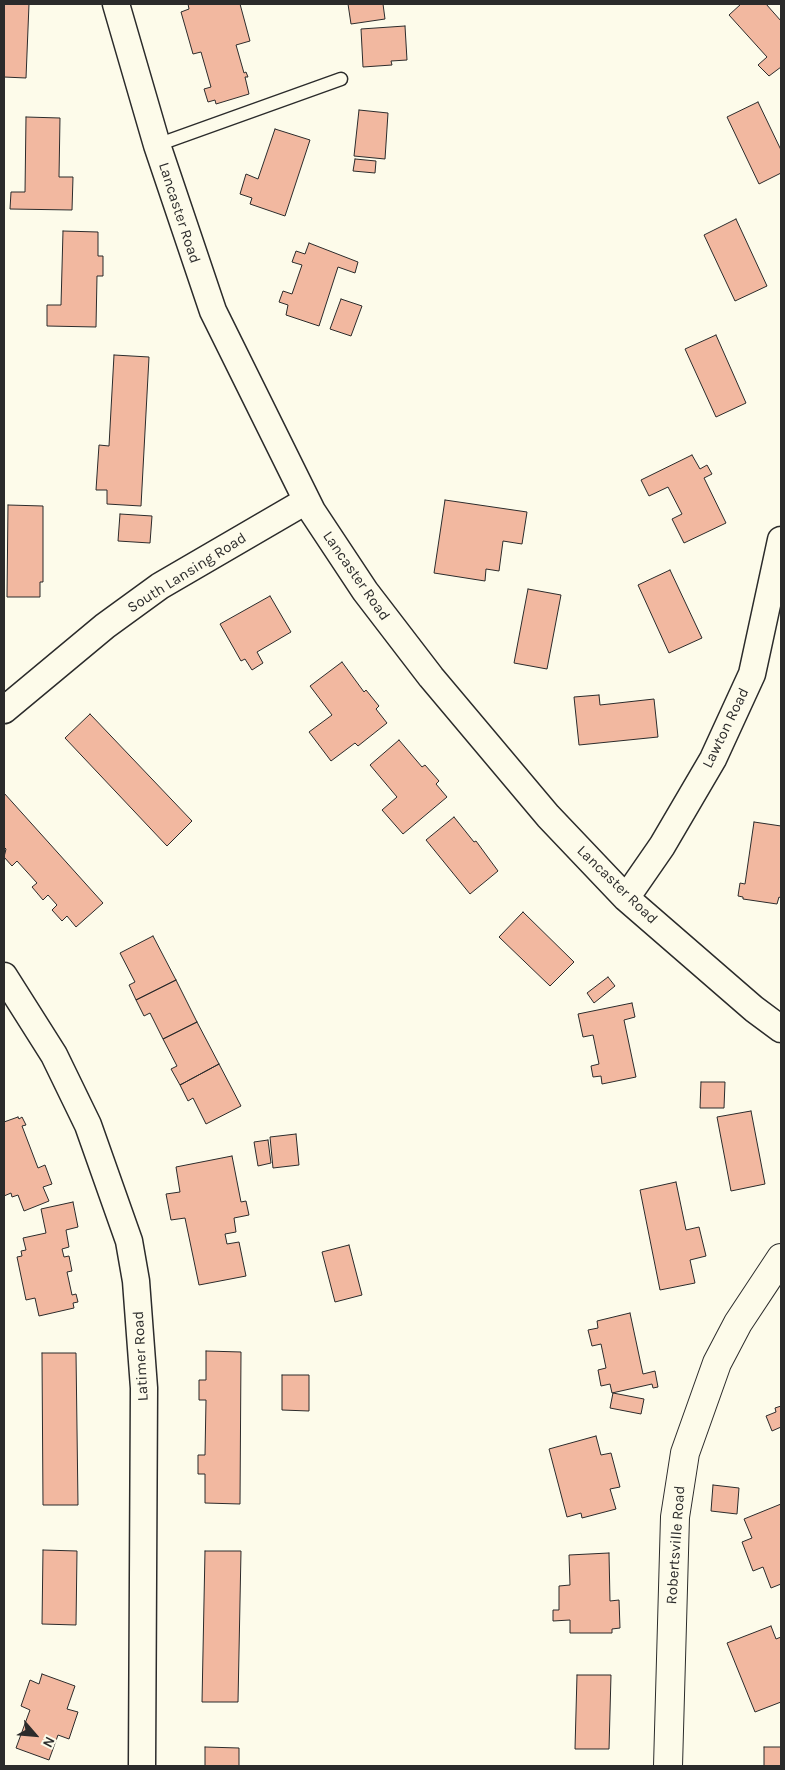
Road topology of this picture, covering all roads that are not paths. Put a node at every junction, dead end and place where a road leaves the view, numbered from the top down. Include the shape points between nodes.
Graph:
1 (116, 4) edge
2 (341, 79) dead end
3 (157, 145) junction
4 (306, 501) junction
5 (781, 540) edge
6 (4, 710) edge
7 (626, 898) junction
8 (4, 976) edge
9 (781, 1029) edge
10 (781, 1258) edge
11 (142, 1766) edge
12 (668, 1766) edge

1 - 3 street, Lancaster Road
2 - 3 lane
3 - 4 street, Lancaster Road via 213,312
4 - 6 street, South Lansing Road via 160,586 105,626
4 - 7 street, Lancaster Road via 365,591 436,684 548,816
5 - 7 street, Lawton Road via 752,674 713,758 662,846
7 - 9 street, Lancaster Road
8 - 11 street, Latimer Road via 54,1055 88,1125 129,1242 136,1281 144,1388
10 - 12 street, Robertsville Road via 738,1323 717,1363 685,1454 675,1517

